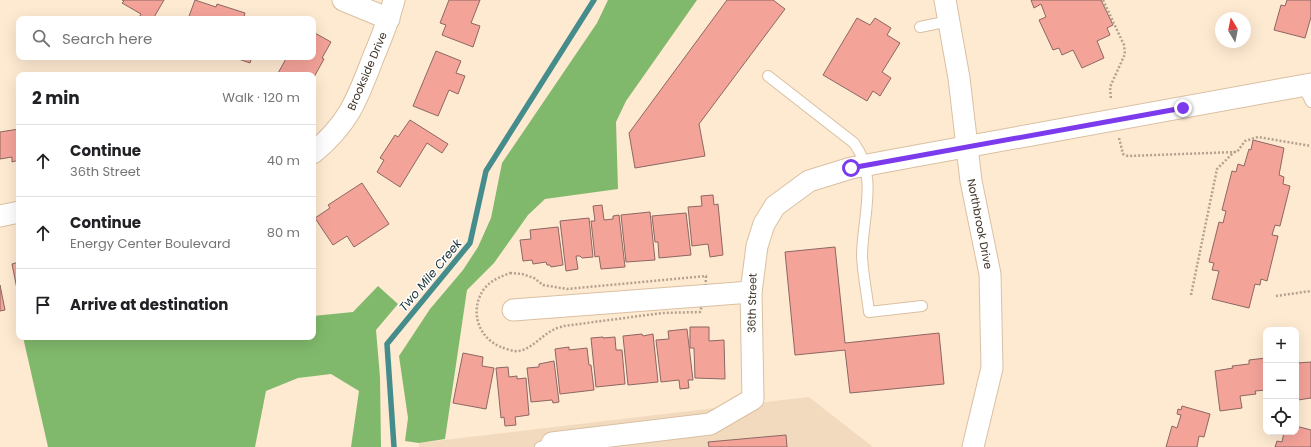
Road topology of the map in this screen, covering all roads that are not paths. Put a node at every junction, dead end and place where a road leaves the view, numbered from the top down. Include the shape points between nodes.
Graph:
1 (344, 0) edge
2 (945, 0) edge
3 (392, 10) edge
4 (949, 21) junction
5 (920, 27) dead end
6 (768, 76) dead end
7 (1308, 91) edge
8 (967, 148) junction
9 (316, 150) edge
10 (866, 166) junction
11 (16, 213) edge
12 (0, 216) edge
13 (751, 292) junction
14 (922, 306) dead end
15 (513, 310) dead end
16 (546, 445) edge
17 (973, 447) edge

1 - 3 street
2 - 4 street, Northbrook Drive
3 - 9 street, Brookside Drive via 355,105 342,125
4 - 5 lane
4 - 8 street, Northbrook Drive
6 - 10 lane via 854,143 862,154
7 - 8 street, 36th Street via 1021,136
8 - 10 street, 36th Street
8 - 17 street, Northbrook Drive via 990,274 992,368
10 - 13 street, 36th Street via 809,181 775,206 764,224 756,246
10 - 14 lane via 868,182 862,257 869,312
11 - 12 street
13 - 15 street
13 - 16 street, 36th Street via 753,399 710,424

